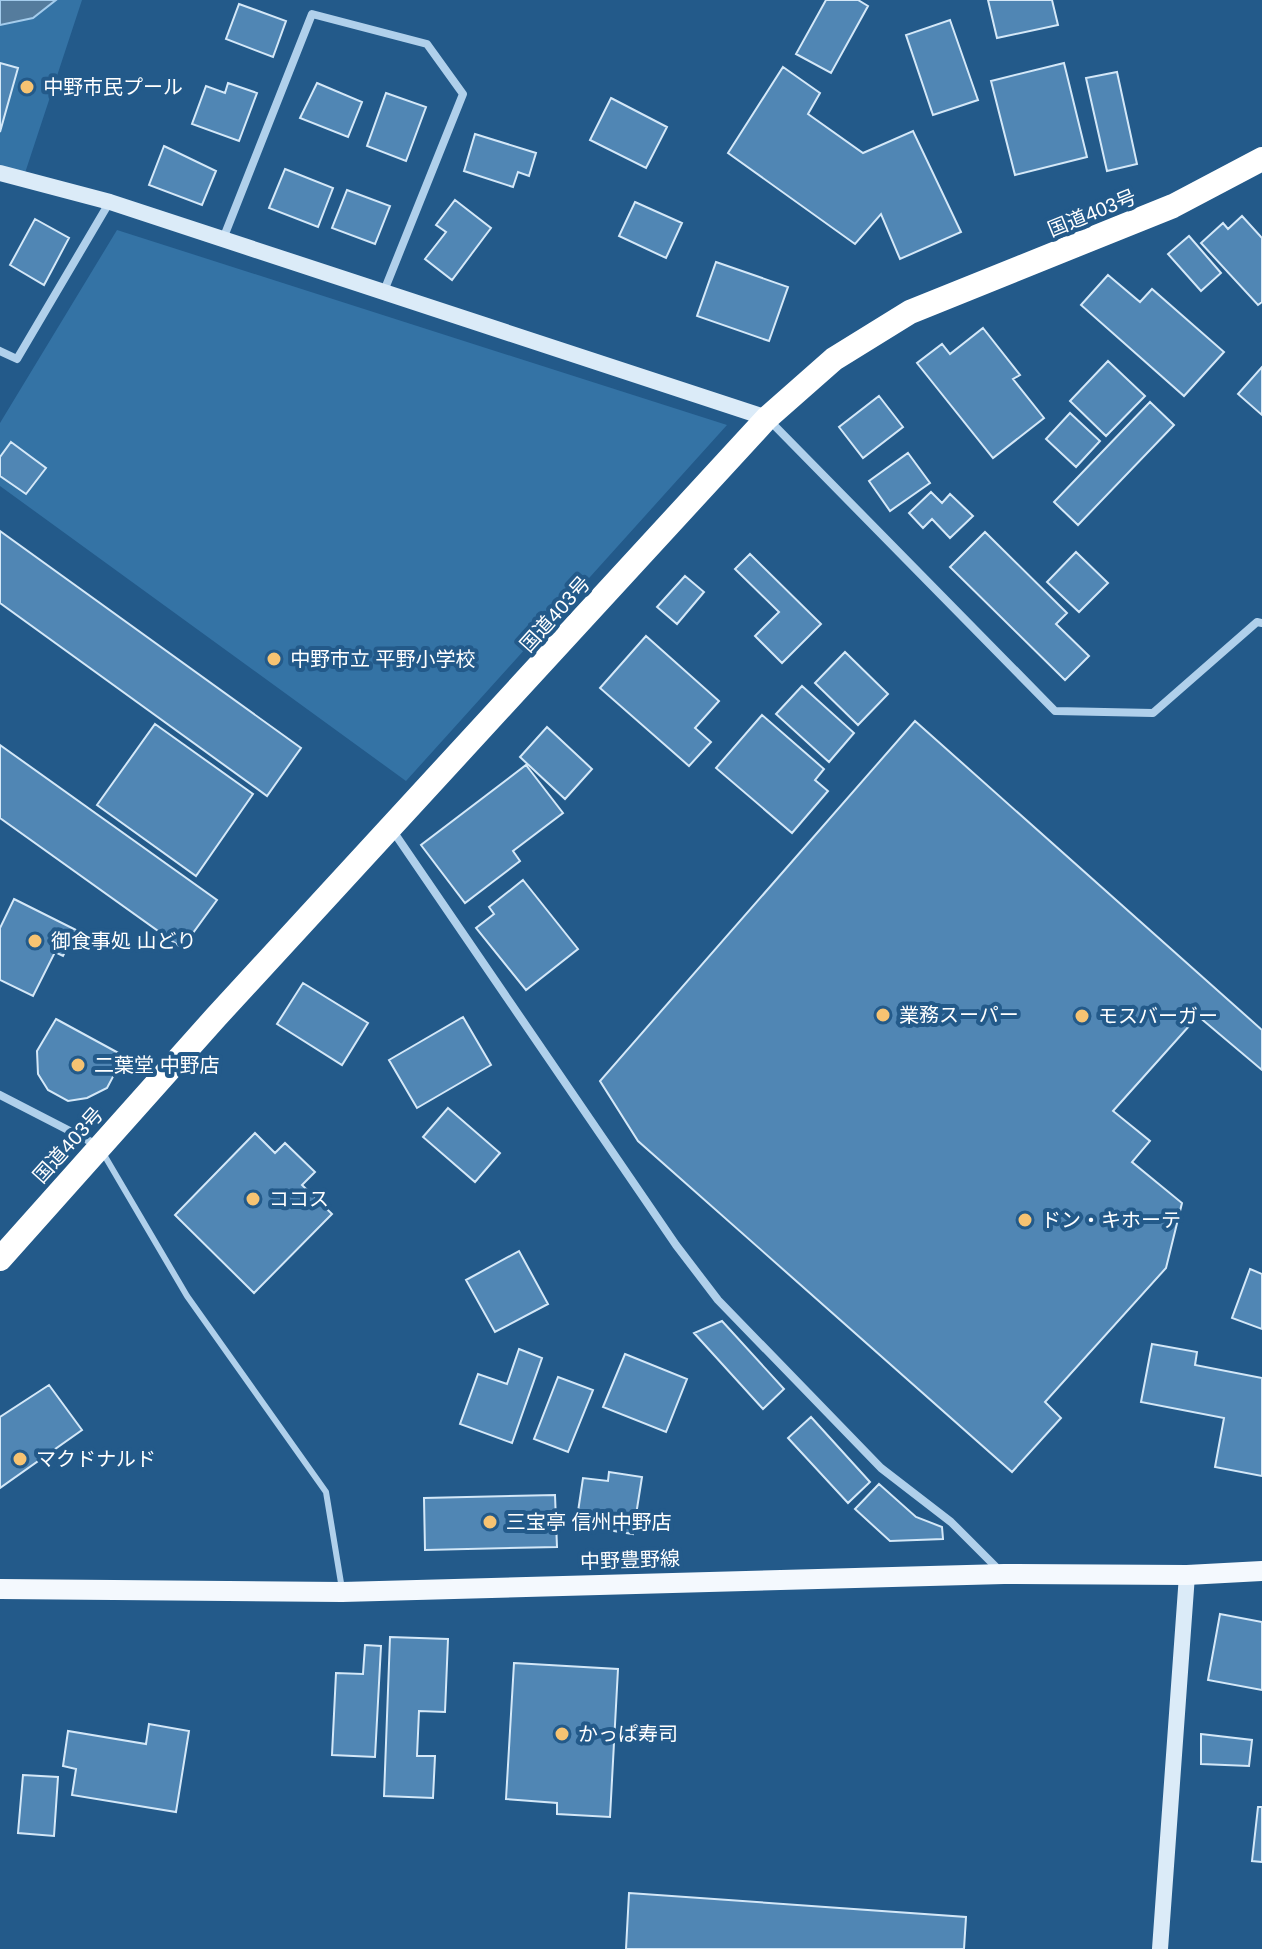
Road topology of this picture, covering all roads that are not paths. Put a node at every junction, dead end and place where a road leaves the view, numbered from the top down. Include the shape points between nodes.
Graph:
1 (1262, 159) edge
2 (0, 173) edge
3 (110, 202) junction
4 (223, 240) junction
5 (384, 291) junction
6 (0, 351) edge
7 (767, 418) junction
8 (1262, 623) edge
9 (392, 829) junction
10 (0, 1095) edge
11 (99, 1146) junction
12 (0, 1259) edge
13 (1262, 1571) edge
14 (1004, 1574) junction
15 (1187, 1575) junction
16 (0, 1589) edge
17 (342, 1592) junction
18 (1160, 1949) edge

1 - 7 highway, 国道403号 via 1173,206 910,312 834,359
2 - 3 street
3 - 4 street
3 - 6 street via 17,359
4 - 5 street
4 - 5 street via 312,14 427,44 463,94
5 - 7 street
7 - 8 street via 1055,711 1153,713
7 - 9 highway, 国道403号
9 - 11 highway, 国道403号
9 - 14 street via 718,1300 881,1468 951,1522
10 - 11 street
11 - 12 highway, 国道403号
11 - 17 lane via 187,1296 326,1492
13 - 15 main road, 中野豊野線
14 - 15 main road, 中野豊野線
14 - 17 main road, 中野豊野線
15 - 18 street
16 - 17 main road, 中野豊野線

